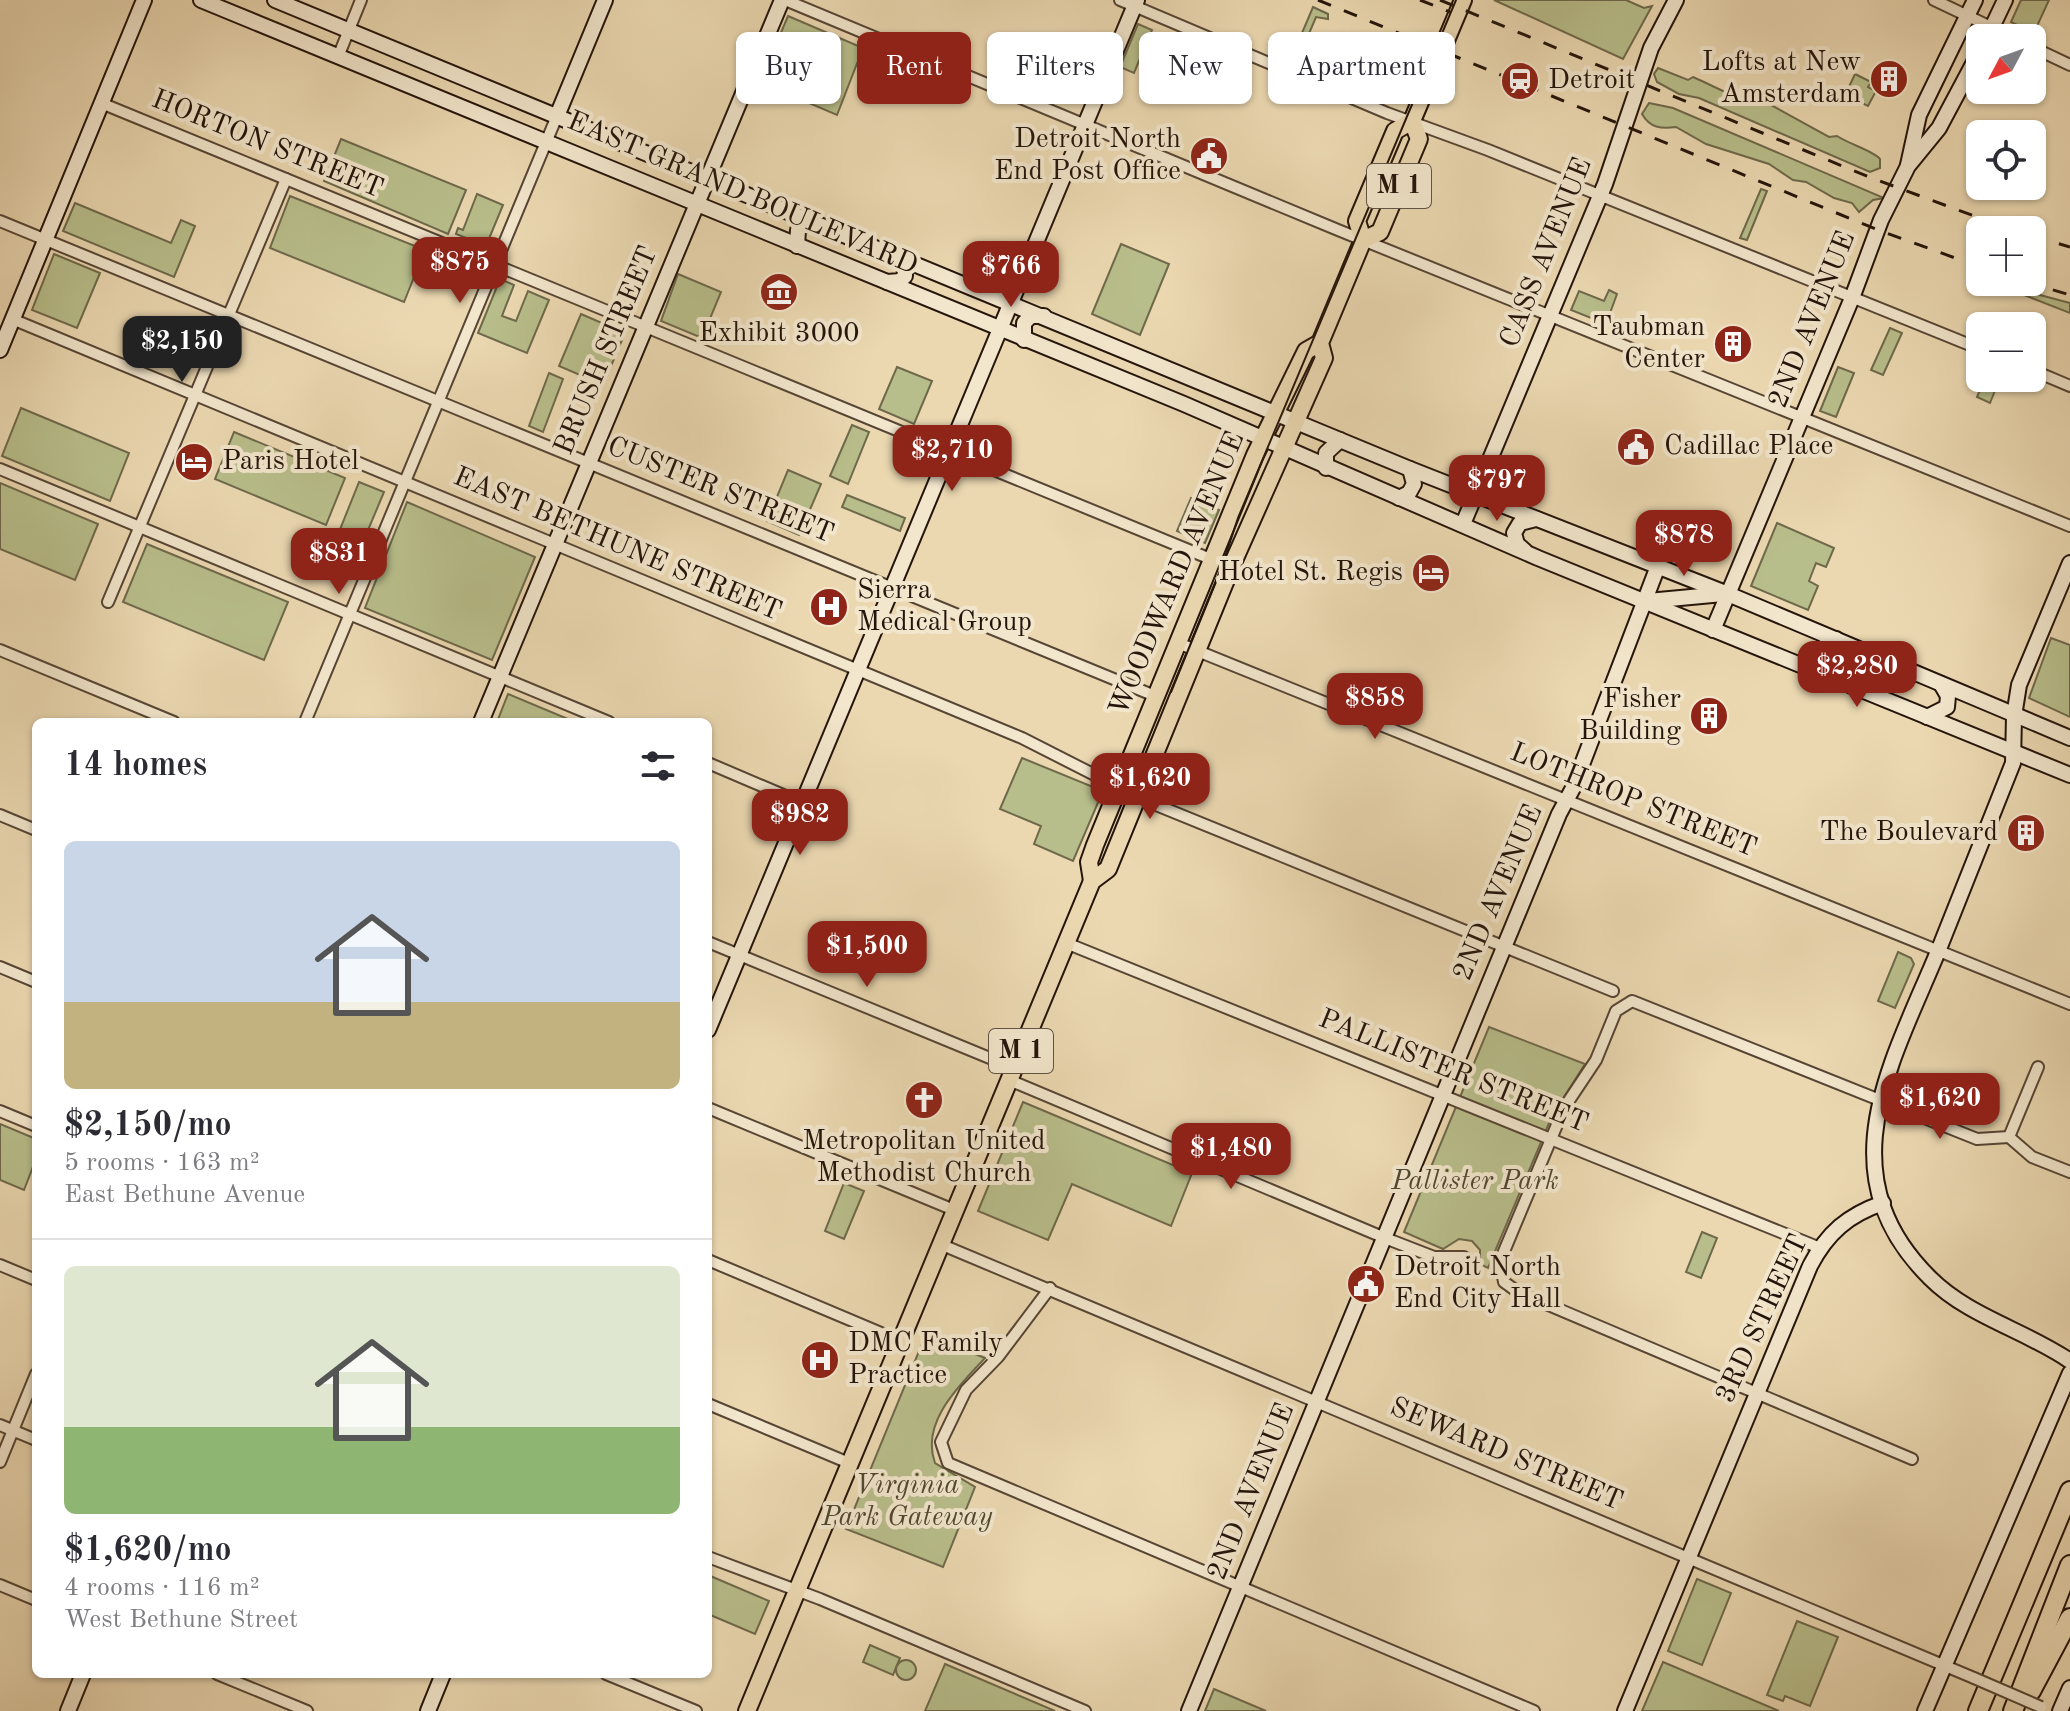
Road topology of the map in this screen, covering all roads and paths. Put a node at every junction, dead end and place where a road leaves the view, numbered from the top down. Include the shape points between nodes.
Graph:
1 (144, 0) edge
2 (201, 0) edge
3 (275, 0) edge
4 (361, 0) edge
5 (605, 0) edge
6 (784, 0) edge
7 (1120, 0) edge
8 (1463, 0) edge
9 (1676, 0) edge
10 (1934, 0) edge
11 (1975, 0) edge
12 (2005, 0) edge
13 (1136, 3) edge
14 (1967, 16) junction
15 (1977, 24) edge
16 (1993, 24) edge
17 (348, 30) junction
18 (2046, 54) edge
19 (338, 57) junction
20 (2070, 65) edge
21 (1966, 77) edge
22 (101, 103) junction
23 (557, 116) junction
24 (1412, 121) junction
25 (1085, 125) junction
26 (547, 141) junction
27 (1908, 166) junction
28 (286, 179) junction
29 (707, 179) junction
30 (1600, 195) junction
31 (697, 204) junction
32 (809, 220) junction
33 (0, 221) edge
34 (45, 239) junction
35 (1363, 240) junction
36 (797, 246) junction
37 (904, 258) junction
38 (495, 265) junction
39 (882, 281) junction
40 (1852, 298) junction
41 (1011, 302) junction
42 (230, 315) junction
43 (1045, 315) junction
44 (1550, 316) junction
45 (12, 319) junction
46 (646, 327) junction
47 (1000, 329) junction
48 (1024, 340) junction
49 (1320, 343) junction
50 (1966, 343) edge
51 (0, 350) edge
52 (2046, 376) edge
53 (2070, 386) edge
54 (196, 396) junction
55 (438, 401) junction
56 (1247, 401) junction
57 (1274, 412) junction
58 (1802, 418) junction
59 (1295, 420) junction
60 (1235, 426) junction
61 (1262, 440) junction
62 (1340, 440) junction
63 (1282, 449) junction
64 (949, 452) junction
65 (589, 463) junction
66 (1326, 468) junction
67 (0, 469) edge
68 (1410, 469) junction
69 (405, 482) junction
70 (1475, 495) junction
71 (1399, 498) junction
72 (1537, 518) junction
73 (1463, 524) junction
74 (2070, 526) edge
75 (141, 528) junction
76 (555, 545) junction
77 (1525, 551) junction
78 (1213, 560) junction
79 (2070, 563) edge
80 (1658, 566) junction
81 (892, 588) junction
82 (1728, 594) junction
83 (1643, 601) junction
84 (108, 602) dead end
85 (349, 615) junction
86 (1713, 630) junction
87 (1836, 639) junction
88 (1178, 643) junction
89 (0, 650) edge
90 (1197, 650) junction
91 (858, 670) junction
92 (1823, 674) junction
93 (500, 677) junction
94 (1941, 684) junction
95 (1155, 696) junction
96 (2014, 716) junction
97 (1927, 717) junction
98 (164, 718) edge
99 (307, 718) edge
100 (483, 718) edge
101 (599, 718) edge
102 (2070, 738) edge
103 (2014, 752) junction
104 (712, 765) edge
105 (2070, 775) edge
106 (1118, 787) junction
107 (1137, 796) junction
108 (1567, 801) junction
109 (802, 803) junction
110 (0, 815) edge
111 (32, 828) edge
112 (1092, 881) junction
113 (1066, 943) junction
114 (712, 944) edge
115 (1506, 947) junction
116 (1938, 950) junction
117 (739, 955) junction
118 (0, 967) edge
119 (32, 980) edge
120 (1613, 991) dead end
121 (2070, 1004) edge
122 (712, 1020) edge
123 (2038, 1067) dead end
124 (1011, 1074) junction
125 (1443, 1095) junction
126 (1879, 1098) junction
127 (712, 1110) edge
128 (0, 1111) edge
129 (32, 1124) edge
130 (2009, 1137) junction
131 (1550, 1139) junction
132 (2070, 1172) edge
133 (1883, 1203) junction
134 (954, 1210) junction
135 (1385, 1238) junction
136 (940, 1244) junction
137 (1820, 1248) junction
138 (1464, 1257) dead end
139 (712, 1262) edge
140 (0, 1265) edge
141 (32, 1278) edge
142 (1050, 1288) junction
143 (900, 1341) junction
144 (2070, 1361) edge
145 (2070, 1373) edge
146 (32, 1384) edge
147 (1756, 1393) junction
148 (1318, 1401) junction
149 (712, 1406) edge
150 (0, 1425) edge
151 (13, 1431) junction
152 (32, 1438) edge
153 (1912, 1459) dead end
154 (0, 1462) edge
155 (849, 1463) junction
156 (2070, 1491) edge
157 (1689, 1558) junction
158 (712, 1559) edge
159 (2070, 1565) edge
160 (0, 1585) edge
161 (1240, 1588) junction
162 (797, 1592) junction
163 (32, 1598) edge
164 (2070, 1618) edge
165 (1944, 1665) junction
166 (81, 1678) edge
167 (227, 1678) edge
168 (441, 1678) edge
169 (616, 1678) edge
170 (2070, 1688) edge
171 (2046, 1709) edge
172 (68, 1711) edge
173 (307, 1711) edge
174 (428, 1711) edge
175 (696, 1711) edge
176 (747, 1711) edge
177 (1085, 1711) edge
178 (1189, 1711) edge
179 (1534, 1711) edge
180 (1625, 1711) edge
181 (1925, 1711) edge
182 (1978, 1711) edge
183 (2013, 1711) edge
184 (2020, 1711) edge
185 (2060, 1711) edge

1 - 22 street
2 - 19 street, EAST GRAND BOULEVARD
3 - 17 street, EAST GRAND BOULEVARD
4 - 17 street
5 - 23 street
6 - 25 street
6 - 29 street, BRUSH STREET
7 - 13 street
8 - 24 main road, WOODWARD AVENUE / M 1
9 - 30 street, CASS AVENUE via 1651,48
10 - 14 street
11 - 14 street, 2ND AVENUE
12 - 16 street
13 - 24 street
13 - 25 street
14 - 15 street
14 - 27 street, 2ND AVENUE via 1919,115
17 - 19 street
17 - 23 street, EAST GRAND BOULEVARD
18 - 20 street
19 - 26 street, EAST GRAND BOULEVARD
21 - 27 street, 2ND AVENUE via 1939,128
22 - 28 street, HORTON STREET
22 - 34 street
23 - 26 street
23 - 29 street, EAST GRAND BOULEVARD
24 - 30 street
24 - 35 main road, WOODWARD AVENUE / M 1 via 1395,131 1357,221
24 - 35 main road, WOODWARD AVENUE / M 1 via 1419,139 1380,232
25 - 35 street
25 - 41 street
26 - 31 street, EAST GRAND BOULEVARD
26 - 38 street
27 - 40 street, 2ND AVENUE via 1872,240
28 - 38 street, HORTON STREET
28 - 42 street
29 - 31 street, BRUSH STREET
29 - 32 street, EAST GRAND BOULEVARD
30 - 40 street
30 - 44 street, CASS AVENUE
31 - 36 street, EAST GRAND BOULEVARD
31 - 46 street, BRUSH STREET
32 - 36 street via 798,230
32 - 37 street, EAST GRAND BOULEVARD
33 - 34 street, CUSTER STREET
34 - 42 street, CUSTER STREET
34 - 45 street
35 - 44 street
35 - 49 main road, WOODWARD AVENUE / M 1
36 - 39 street, EAST GRAND BOULEVARD
37 - 39 street via 905,276 894,283
37 - 41 street, EAST GRAND BOULEVARD
38 - 46 street, HORTON STREET
38 - 55 street
39 - 47 street, EAST GRAND BOULEVARD
40 - 50 street
40 - 58 street, 2ND AVENUE
41 - 43 street, EAST GRAND BOULEVARD
41 - 47 street
42 - 54 street
42 - 55 street, CUSTER STREET
43 - 48 street via 1031,316 1024,323
43 - 56 street, EAST GRAND BOULEVARD
44 - 58 street
44 - 70 street, CASS AVENUE
45 - 51 street
45 - 54 street, EAST BETHUNE STREET
46 - 64 street, HORTON STREET
46 - 65 street, BRUSH STREET
47 - 48 street, EAST GRAND BOULEVARD
47 - 64 street
48 - 60 street, EAST GRAND BOULEVARD
49 - 57 main road, WOODWARD AVENUE / M 1 via 1306,351
49 - 59 main road, WOODWARD AVENUE / M 1 via 1324,358
52 - 53 street
54 - 69 street, EAST BETHUNE STREET
54 - 75 street
55 - 65 street, CUSTER STREET
55 - 69 street
56 - 57 street, EAST GRAND BOULEVARD
56 - 60 street via 1250,417
57 - 59 street, EAST GRAND BOULEVARD
57 - 61 main road, WOODWARD AVENUE / M 1
58 - 74 street
58 - 82 street, 2ND AVENUE
59 - 62 street, EAST GRAND BOULEVARD
59 - 63 main road, WOODWARD AVENUE / M 1
60 - 61 street, EAST GRAND BOULEVARD
61 - 63 street, EAST GRAND BOULEVARD
61 - 78 main road, WOODWARD AVENUE / M 1
62 - 66 street via 1326,453
62 - 68 street, EAST GRAND BOULEVARD
63 - 66 street, EAST GRAND BOULEVARD
63 - 90 main road, WOODWARD AVENUE / M 1
64 - 78 street, HORTON STREET
64 - 81 street
65 - 76 street, BRUSH STREET
65 - 81 street, CUSTER STREET
66 - 71 street, EAST GRAND BOULEVARD
67 - 75 street
68 - 70 street, EAST GRAND BOULEVARD
68 - 71 street via 1414,484
69 - 76 street, EAST BETHUNE STREET
69 - 85 street
70 - 72 street, EAST GRAND BOULEVARD
70 - 73 street, CASS AVENUE
71 - 73 street, EAST GRAND BOULEVARD
72 - 77 street via 1520,523 1514,533
72 - 80 street, EAST GRAND BOULEVARD
73 - 77 street, EAST GRAND BOULEVARD
75 - 84 street
75 - 85 street
76 - 91 street, EAST BETHUNE STREET
76 - 93 street, BRUSH STREET
77 - 83 street, EAST GRAND BOULEVARD
78 - 88 main road, WOODWARD AVENUE / M 1
79 - 96 street via 2019,685
80 - 82 street, EAST GRAND BOULEVARD
80 - 83 street, 2ND AVENUE
81 - 91 street
81 - 95 street, CUSTER STREET
82 - 83 street
82 - 86 street, 2ND AVENUE
82 - 87 street, EAST GRAND BOULEVARD
83 - 86 street, EAST GRAND BOULEVARD
83 - 108 street, 2ND AVENUE
85 - 93 street
85 - 99 street
86 - 92 street, EAST GRAND BOULEVARD
87 - 92 street via 1817,658
87 - 94 street, EAST GRAND BOULEVARD
88 - 90 street, LOTHROP STREET
88 - 95 main road, WOODWARD AVENUE / M 1
89 - 98 street
90 - 107 main road, WOODWARD AVENUE / M 1
90 - 108 street, LOTHROP STREET
91 - 106 street, EAST BETHUNE STREET via 1022,738
91 - 109 street
92 - 97 street, EAST GRAND BOULEVARD
93 - 100 street, BRUSH STREET
93 - 101 street
94 - 96 street, EAST GRAND BOULEVARD
94 - 97 street via 1947,707
95 - 106 main road, WOODWARD AVENUE / M 1
96 - 102 street, EAST GRAND BOULEVARD
96 - 103 street
97 - 103 street, EAST GRAND BOULEVARD
103 - 105 street, EAST GRAND BOULEVARD
103 - 116 street
104 - 109 street
106 - 107 street, EAST BETHUNE STREET
106 - 112 main road, WOODWARD AVENUE / M 1 via 1089,862
107 - 112 main road, WOODWARD AVENUE / M 1 via 1108,869
107 - 115 street, EAST BETHUNE STREET
108 - 115 street, 2ND AVENUE
108 - 116 street, LOTHROP STREET
109 - 117 street
110 - 111 street
112 - 113 main road, WOODWARD AVENUE / M 1
113 - 124 main road, WOODWARD AVENUE / M 1
113 - 125 street, PALLISTER STREET
114 - 117 street
115 - 120 street, EAST BETHUNE STREET
115 - 125 street, 2ND AVENUE
116 - 121 street, LOTHROP STREET
116 - 126 street
117 - 122 street
117 - 124 street
118 - 119 street
123 - 130 street
124 - 134 main road, WOODWARD AVENUE / M 1
124 - 135 street
125 - 131 street, PALLISTER STREET
125 - 135 street, 2ND AVENUE
126 - 130 street via 1977,1139
126 - 131 street via 1640,1002 1627,1002 1614,1015 1596,1060
126 - 133 street via 1874,1154
127 - 134 street
128 - 129 street
130 - 132 street via 2032,1157
131 - 137 street, PALLISTER STREET
131 - 147 street via 1503,1252 1500,1277 1518,1292
133 - 137 street, 3RD STREET via 1841,1224
133 - 144 street via 1908,1252 1941,1289
134 - 136 main road, WOODWARD AVENUE / M 1
135 - 138 street via 1434,1257
135 - 148 street, 2ND AVENUE
136 - 142 street, SEWARD STREET
136 - 143 main road, WOODWARD AVENUE / M 1
137 - 147 street, 3RD STREET
139 - 143 street
140 - 141 street
142 - 148 street, SEWARD STREET
142 - 161 street via 960,1400 941,1442 943,1455 956,1468
143 - 155 main road, WOODWARD AVENUE / M 1
145 - 165 street
146 - 151 street
147 - 153 street
147 - 157 street, 3RD STREET
148 - 157 street, SEWARD STREET
148 - 161 street, 2ND AVENUE
149 - 155 street
150 - 151 street
151 - 152 street
151 - 154 street
155 - 162 main road, WOODWARD AVENUE / M 1
156 - 182 highway
157 - 165 street, SEWARD STREET
157 - 180 street, 3RD STREET
158 - 162 street
159 - 183 highway
160 - 163 street
161 - 178 street, 2ND AVENUE
161 - 179 street
162 - 176 main road, WOODWARD AVENUE / M 1
162 - 177 street
164 - 184 highway
165 - 171 street, SEWARD STREET, bridge
165 - 181 street
166 - 172 street
167 - 173 street
168 - 174 street
169 - 175 street
170 - 185 street

